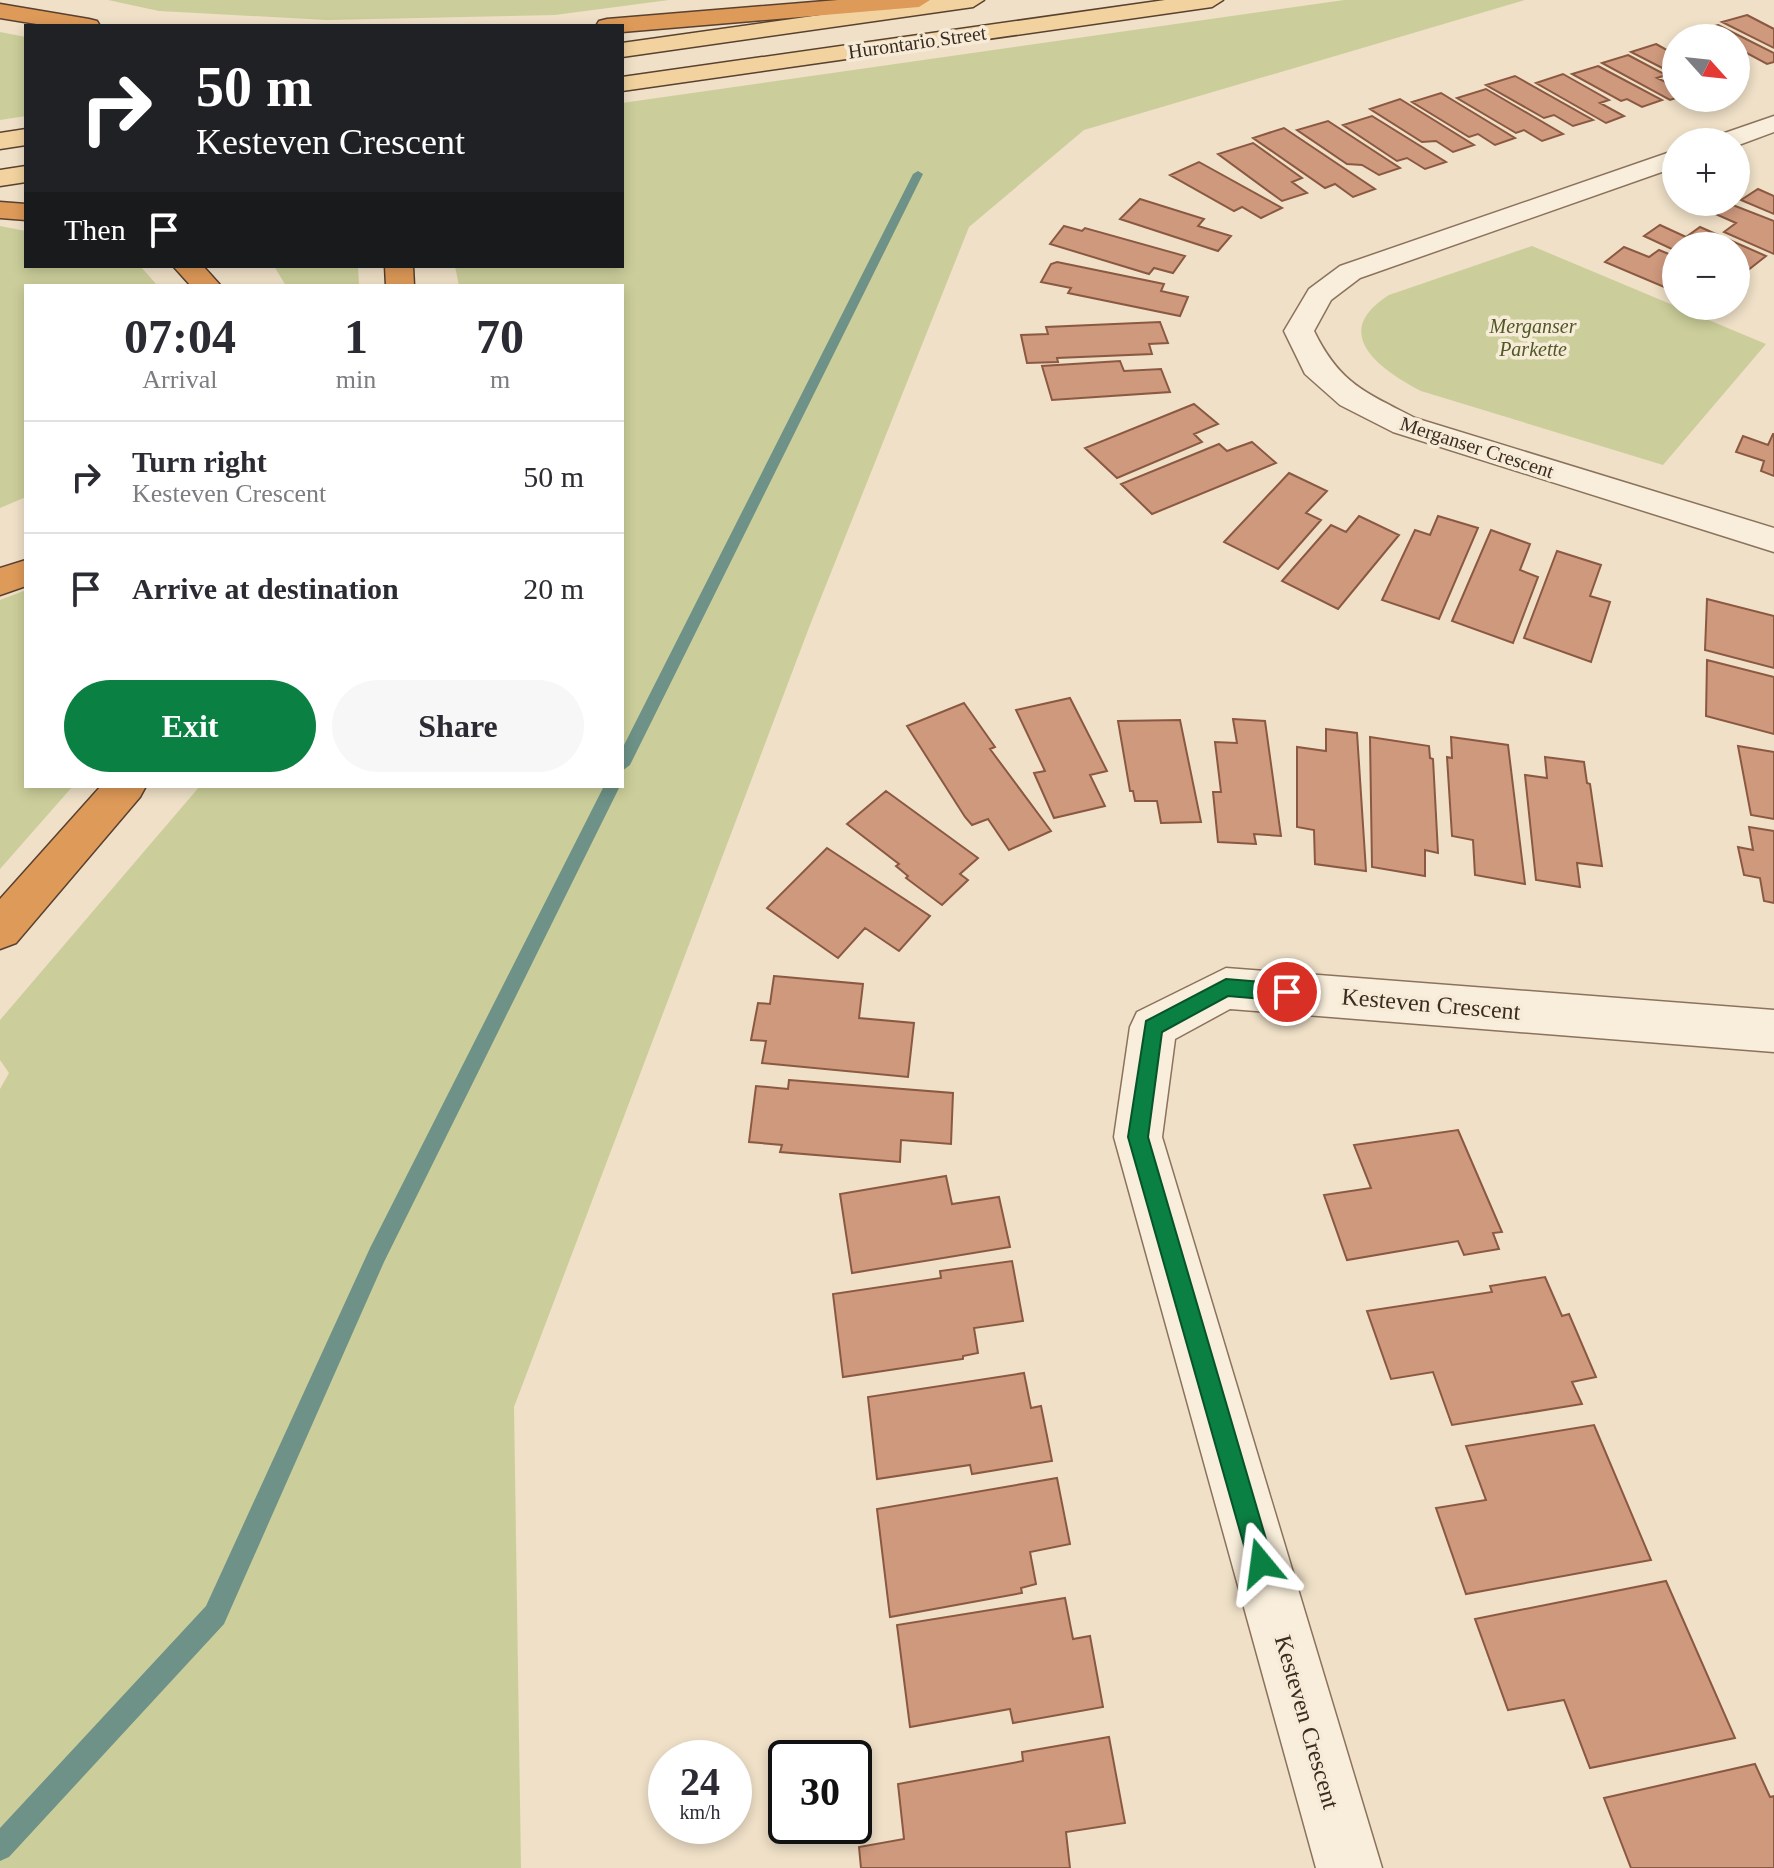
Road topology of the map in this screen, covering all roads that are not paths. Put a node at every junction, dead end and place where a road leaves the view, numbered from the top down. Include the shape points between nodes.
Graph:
1 (919, 0) edge
2 (973, 0) edge
3 (1212, 0) edge
4 (0, 11) edge
5 (77, 24) edge
6 (624, 25) edge
7 (624, 50) edge
8 (624, 84) edge
9 (1774, 124) edge
10 (1750, 132) edge
11 (24, 137) edge
12 (0, 141) edge
13 (1662, 163) edge
14 (24, 174) edge
15 (0, 178) edge
16 (0, 210) edge
17 (24, 212) edge
18 (189, 268) edge
19 (205, 284) edge
20 (1774, 540) edge
21 (24, 573) edge
22 (0, 582) edge
23 (124, 788) edge
24 (0, 930) edge
25 (1774, 1031) edge
26 (1349, 1868) edge

1 - 6 highway
2 - 7 main road, Hurontario Street
3 - 8 main road, Hurontario Street
4 - 5 highway
9 - 10 street
11 - 12 main road
13 - 20 street, Merganser Crescent via 1350,272 1319,295 1299,331 1316,367 1351,398 1404,425
14 - 15 main road
16 - 17 highway
18 - 19 highway
21 - 22 highway
23 - 24 highway
25 - 26 street, Kesteven Crescent via 1226,988 1153,1027 1138,1137

